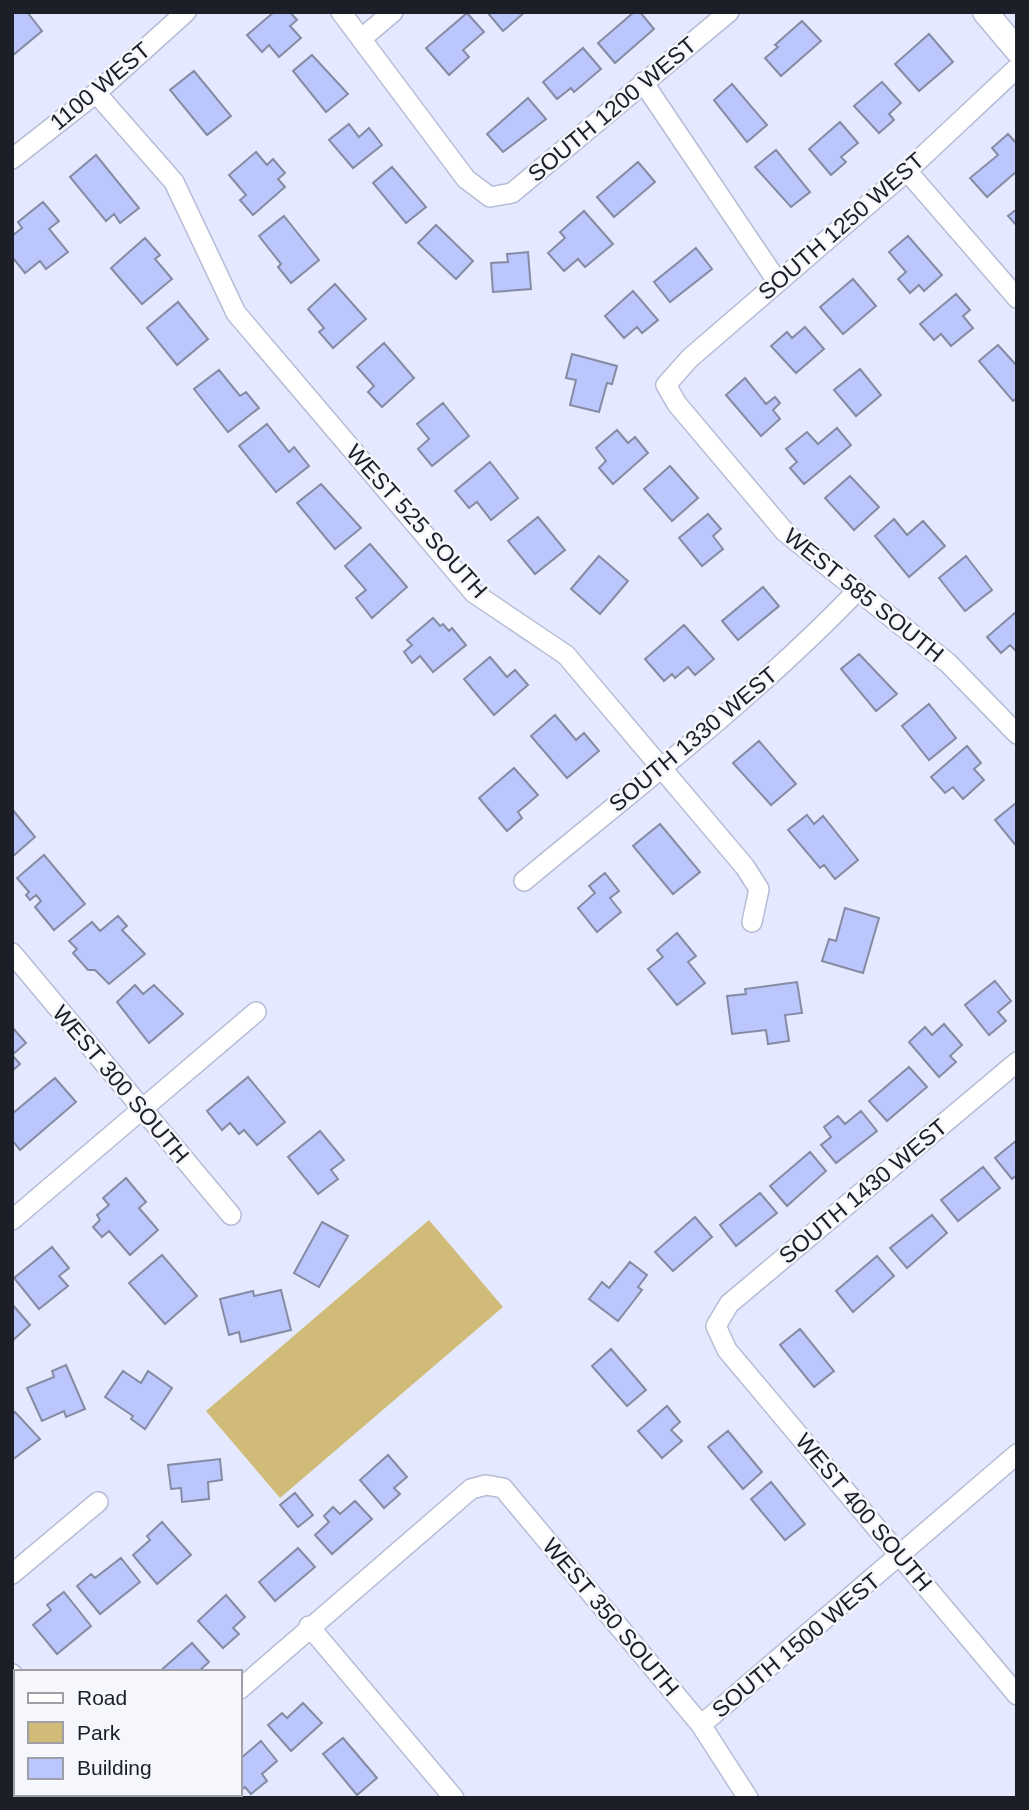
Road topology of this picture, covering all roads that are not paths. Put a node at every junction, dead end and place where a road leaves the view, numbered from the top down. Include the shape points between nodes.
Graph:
1 (186, 12) edge
2 (341, 12) edge
3 (393, 12) edge
4 (729, 12) edge
5 (985, 12) edge
6 (361, 39) junction
7 (1017, 50) edge
8 (1017, 68) edge
9 (643, 82) junction
10 (96, 93) junction
11 (12, 159) edge
12 (907, 171) junction
13 (777, 281) junction
14 (1017, 298) edge
15 (666, 385) joint
16 (857, 592) junction
17 (1017, 734) edge
18 (662, 766) junction
19 (524, 881) dead end
20 (752, 922) dead end
21 (12, 953) edge
22 (256, 1012) dead end
23 (1017, 1062) edge
24 (141, 1108) junction
25 (231, 1214) dead end
26 (12, 1220) edge
27 (716, 1326) joint
28 (1017, 1454) edge
29 (98, 1502) dead end
30 (901, 1556) junction
31 (12, 1574) edge
32 (309, 1626) junction
33 (242, 1687) edge
34 (1017, 1695) edge
35 (701, 1726) junction
36 (454, 1798) edge
37 (748, 1798) edge

1 - 10 street, 1100 WEST
2 - 6 street
3 - 6 street
4 - 9 street, SOUTH 1200 WEST
5 - 7 street
6 - 9 street, SOUTH 1200 WEST via 466,180 490,197 512,192
8 - 12 street, SOUTH 1250 WEST
9 - 13 street
10 - 11 street, 1100 WEST
10 - 18 street, WEST 525 SOUTH via 174,182 236,313 474,593 566,655
12 - 13 street, SOUTH 1250 WEST
12 - 14 street
13 - 15 street, SOUTH 1250 WEST
15 - 16 street, WEST 585 SOUTH via 785,532
16 - 17 street, WEST 585 SOUTH via 948,663
16 - 18 street, SOUTH 1330 WEST via 814,636
18 - 19 street, SOUTH 1330 WEST
18 - 20 street, WEST 525 SOUTH via 759,890
21 - 24 street, WEST 300 SOUTH
22 - 24 street
23 - 27 street, SOUTH 1430 WEST via 729,1304
24 - 25 street, WEST 300 SOUTH
24 - 26 street
27 - 30 street, WEST 400 SOUTH via 727,1350
28 - 30 street, SOUTH 1500 WEST
29 - 31 street
30 - 34 street, WEST 400 SOUTH
30 - 35 street, SOUTH 1500 WEST
32 - 33 street
32 - 35 street, WEST 350 SOUTH via 471,1489 486,1485 503,1488
32 - 36 street
35 - 37 street, WEST 350 SOUTH

